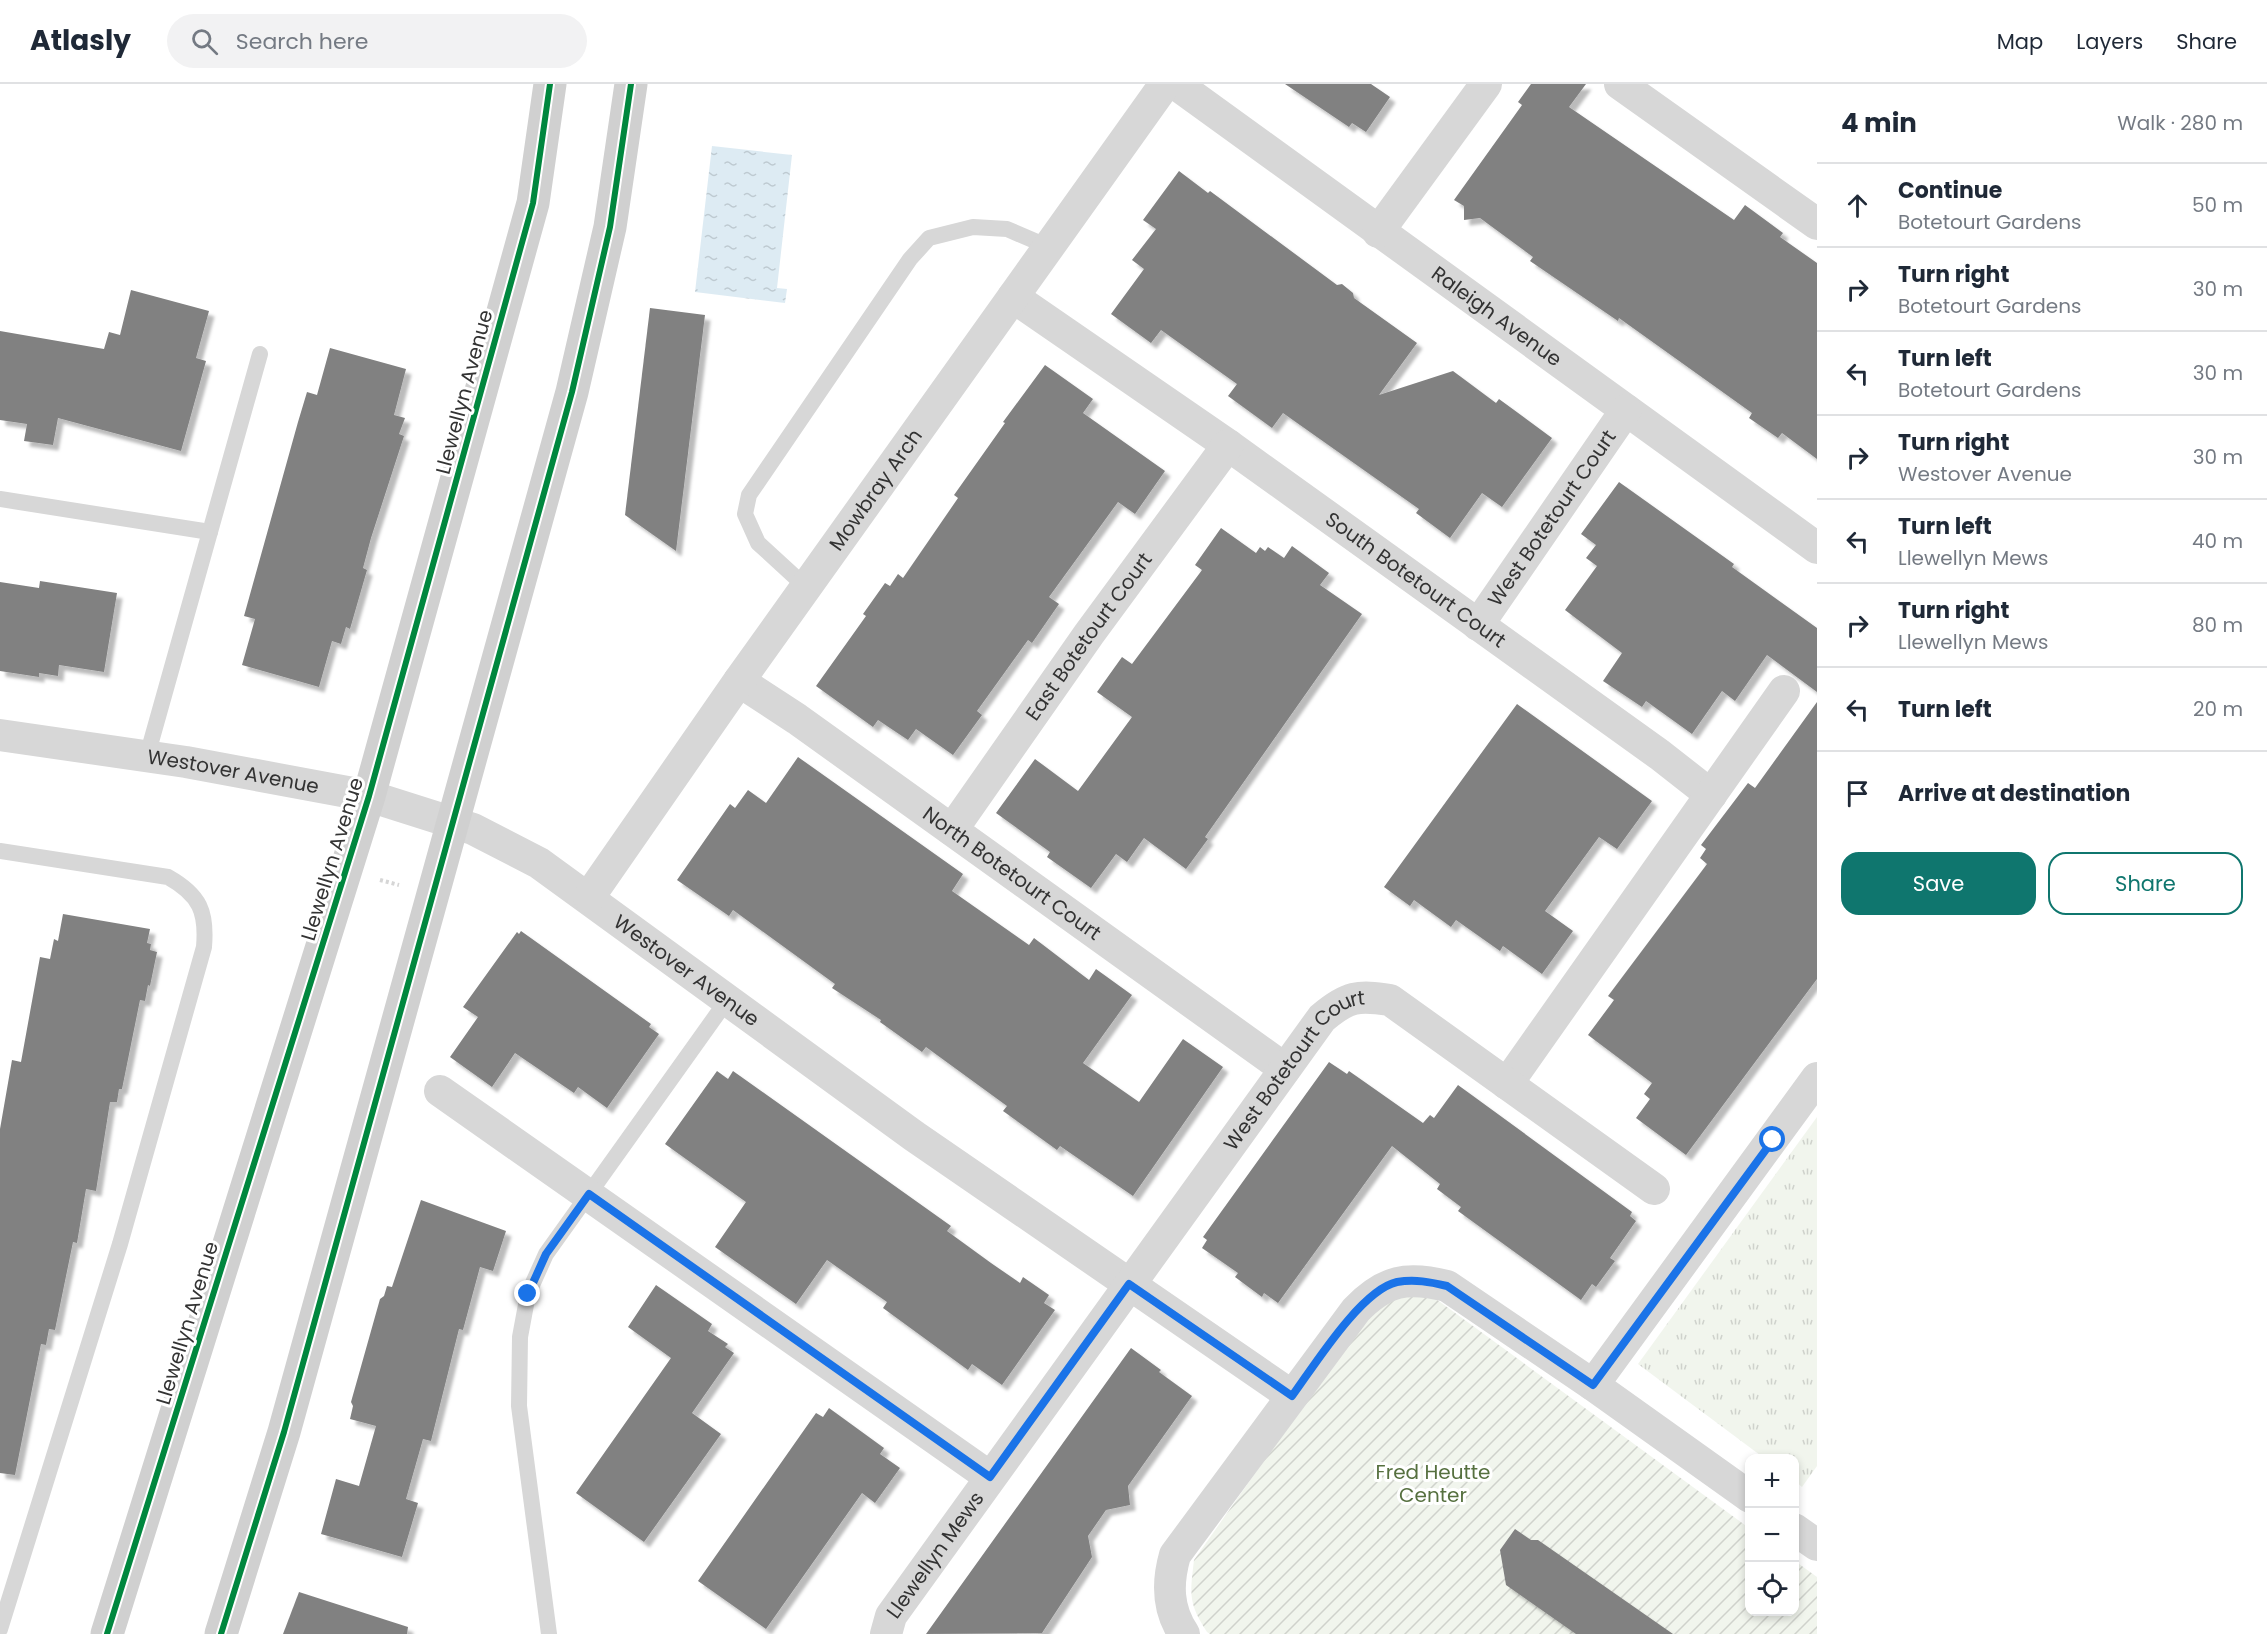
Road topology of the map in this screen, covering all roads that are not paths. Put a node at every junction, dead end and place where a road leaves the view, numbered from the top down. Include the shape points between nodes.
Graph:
1 (550, 84) edge
2 (631, 84) edge
3 (1165, 84) edge
4 (1176, 84) edge
5 (1486, 84) edge
6 (1620, 84) edge
7 (1817, 224) edge
8 (1378, 232) junction
9 (1049, 247) junction
10 (1013, 297) junction
11 (260, 354) dead end
12 (1626, 410) junction
13 (1228, 445) junction
14 (0, 499) edge
15 (210, 532) junction
16 (1817, 548) edge
17 (806, 587) junction
18 (1478, 625) junction
19 (739, 681) junction
20 (1784, 691) dead end
21 (0, 735) edge
22 (147, 756) junction
23 (1711, 795) junction
24 (369, 796) junction
25 (454, 822) junction
26 (952, 830) junction
27 (0, 851) edge
28 (589, 897) junction
29 (728, 999) junction
30 (1285, 1069) junction
31 (1817, 1078) edge
32 (1507, 1084) junction
33 (440, 1091) dead end
34 (1654, 1189) dead end
35 (589, 1194) junction
36 (1129, 1284) junction
37 (1593, 1385) junction
38 (1292, 1396) junction
39 (990, 1477) junction
40 (1745, 1494) edge
41 (0, 1629) edge
42 (107, 1634) edge
43 (220, 1634) edge
44 (549, 1634) edge
45 (886, 1634) edge
46 (1184, 1634) edge

1 - 24 street, Llewellyn Avenue via 533,203
2 - 25 street via 610,227 572,392
3 - 9 street, Mowbray Arch
4 - 8 street, Raleigh Avenue
5 - 8 street
6 - 7 street
8 - 12 street, Raleigh Avenue
9 - 10 street, Mowbray Arch
9 - 17 lane via 1007,229 973,227 929,238 910,259 749,495 745,514 758,543
10 - 13 street, South Botetourt Court
10 - 17 street, Mowbray Arch
11 - 15 lane
12 - 16 street, Raleigh Avenue
12 - 18 street, West Botetourt Court
13 - 18 street, South Botetourt Court
13 - 26 street, East Botetourt Court
14 - 15 lane
15 - 22 lane
17 - 19 street, Mowbray Arch
18 - 23 street, South Botetourt Court
19 - 26 street, North Botetourt Court
19 - 28 street, Mowbray Arch
20 - 23 street
21 - 22 street, Westover Avenue
22 - 24 street, Westover Avenue
23 - 32 street
24 - 25 street, Westover Avenue
24 - 42 street, Llewellyn Avenue
25 - 28 street, Westover Avenue via 539,863
25 - 43 street via 284,1432
26 - 30 street, North Botetourt Court
27 - 41 lane via 168,878 184,886 199,903 206,924 204,947 120,1244
28 - 29 street, Westover Avenue
29 - 35 lane
29 - 36 street, Westover Avenue via 914,1136
30 - 32 street, West Botetourt Court via 1322,1018 1340,1002 1362,996 1390,1000
30 - 36 street, West Botetourt Court
31 - 37 street
32 - 34 street, West Botetourt Court
33 - 35 street, Llewellyn Mews
35 - 39 street, Llewellyn Mews
35 - 44 lane via 546,1254 528,1294 520,1337 519,1406
36 - 38 street, Westover Avenue
36 - 39 street, Llewellyn Mews
37 - 38 street via 1447,1286 1421,1280 1395,1282 1371,1294
37 - 40 street
38 - 46 street via 1175,1556 1169,1578 1171,1606
39 - 45 street, Llewellyn Mews via 891,1616

